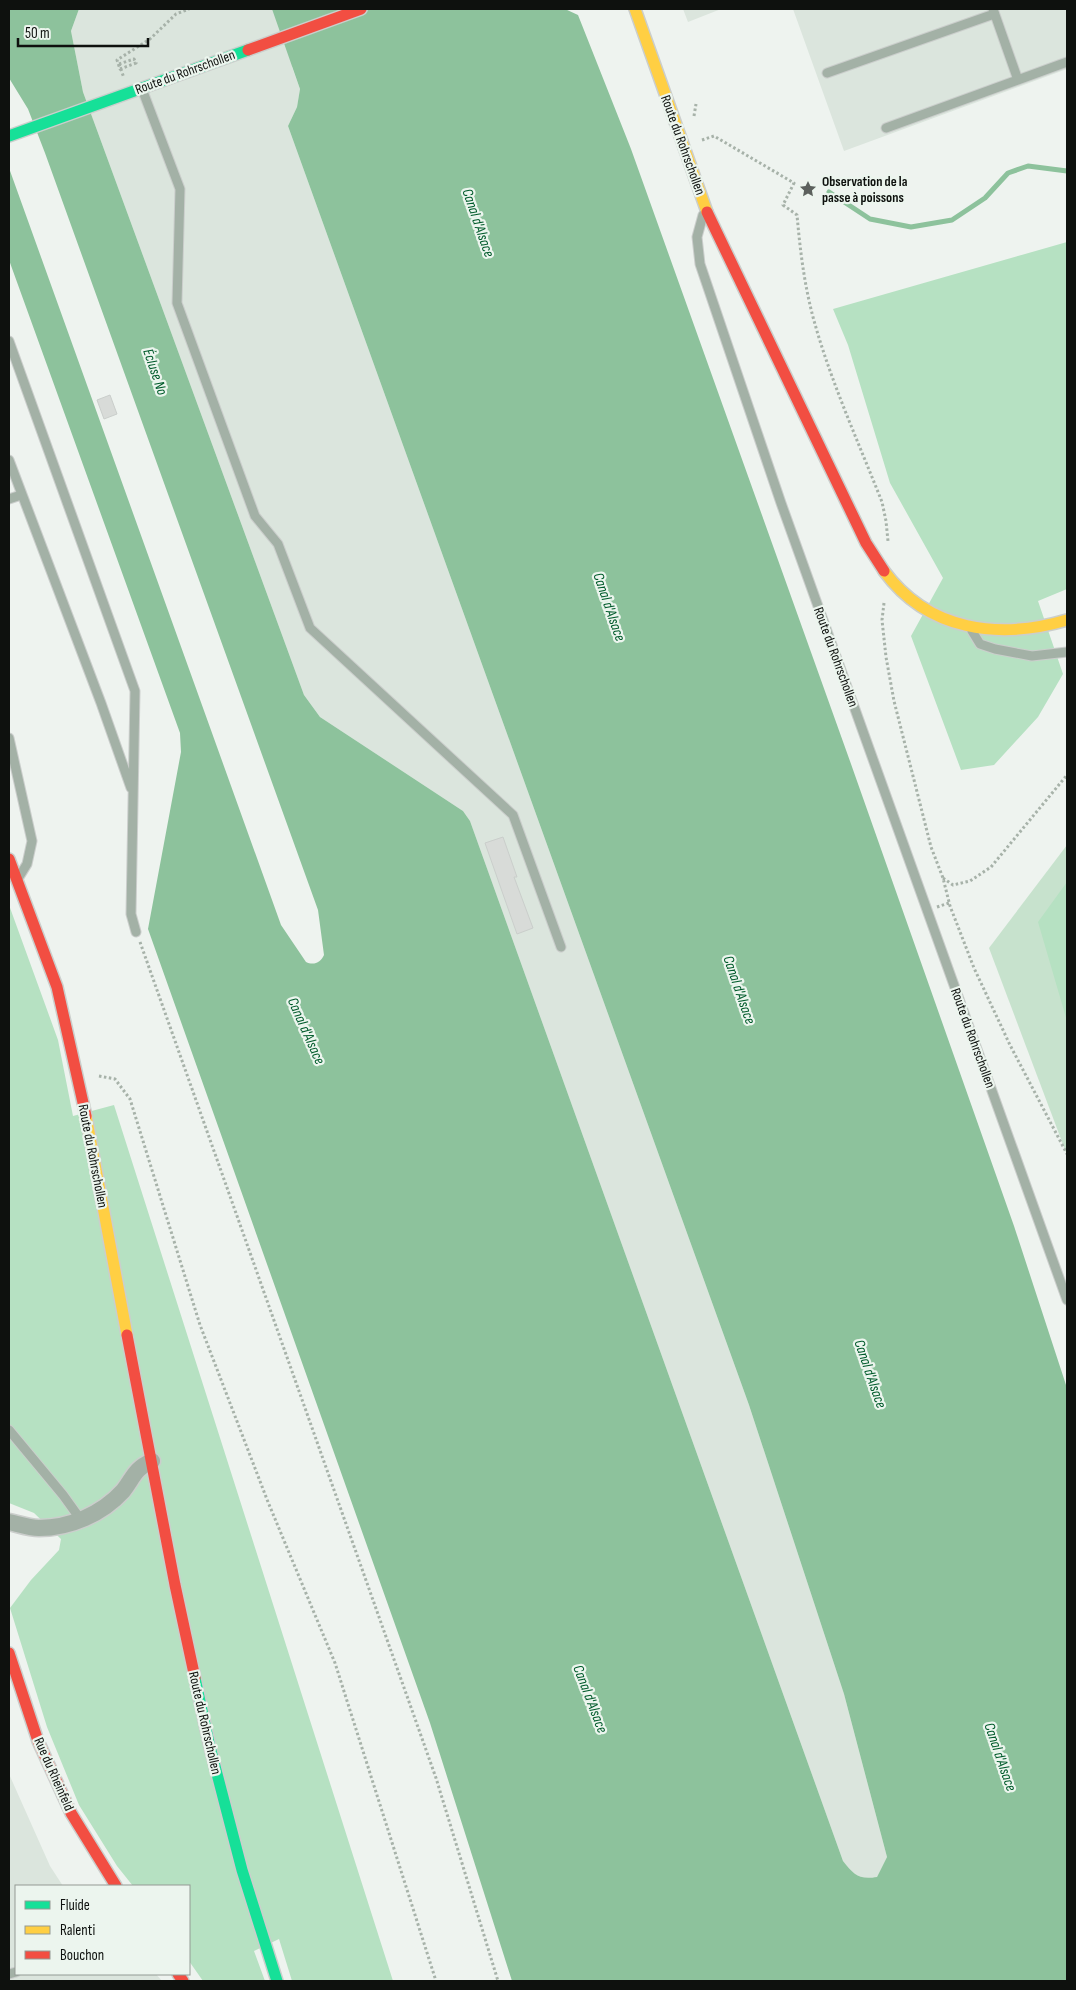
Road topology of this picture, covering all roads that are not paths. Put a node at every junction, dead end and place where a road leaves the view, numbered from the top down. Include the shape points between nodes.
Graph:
1 (361, 9) edge
2 (635, 9) edge
3 (994, 11) edge
4 (1067, 62) edge
5 (827, 73) dead end
6 (1018, 80) junction
7 (142, 88) junction
8 (886, 128) dead end
9 (9, 136) edge
10 (705, 207) junction
11 (9, 341) edge
12 (9, 460) edge
13 (21, 495) junction
14 (9, 499) edge
15 (1067, 620) edge
16 (970, 629) junction
17 (1067, 652) edge
18 (9, 738) edge
19 (133, 795) junction
20 (9, 859) edge
21 (17, 881) junction
22 (136, 932) road end
23 (561, 947) dead end
24 (1067, 1300) edge
25 (9, 1430) edge
26 (152, 1461) junction
27 (81, 1520) junction
28 (9, 1522) edge
29 (9, 1653) edge
30 (115, 1885) edge
31 (277, 1981) edge

1 - 7 street, Route du Rohrschollen
2 - 10 street, Route du Rohrschollen
3 - 5 lane
3 - 6 lane
4 - 6 lane
6 - 8 lane
7 - 9 street, Route du Rohrschollen
7 - 23 lane via 180,189 177,302 255,516 278,544 310,628 513,815
10 - 16 street via 876,560 905,595 935,615
10 - 24 lane, Route du Rohrschollen via 697,237 700,264 784,512
11 - 19 lane via 135,691
12 - 13 lane
13 - 14 lane
13 - 19 lane
15 - 16 street via 1048,627 1010,632
16 - 17 lane via 980,644 995,649 1032,656
18 - 21 lane via 32,841 27,864
19 - 22 lane via 131,914
20 - 21 street, Route du Rohrschollen
21 - 26 street, Route du Rohrschollen via 57,987 79,1081
25 - 27 lane
26 - 27 street via 140,1466 122,1491 103,1508
26 - 31 street, Route du Rohrschollen via 209,1743 242,1870
27 - 28 street via 59,1527 37,1528
29 - 30 street, Rue du Rheinfeld via 38,1741 71,1813

